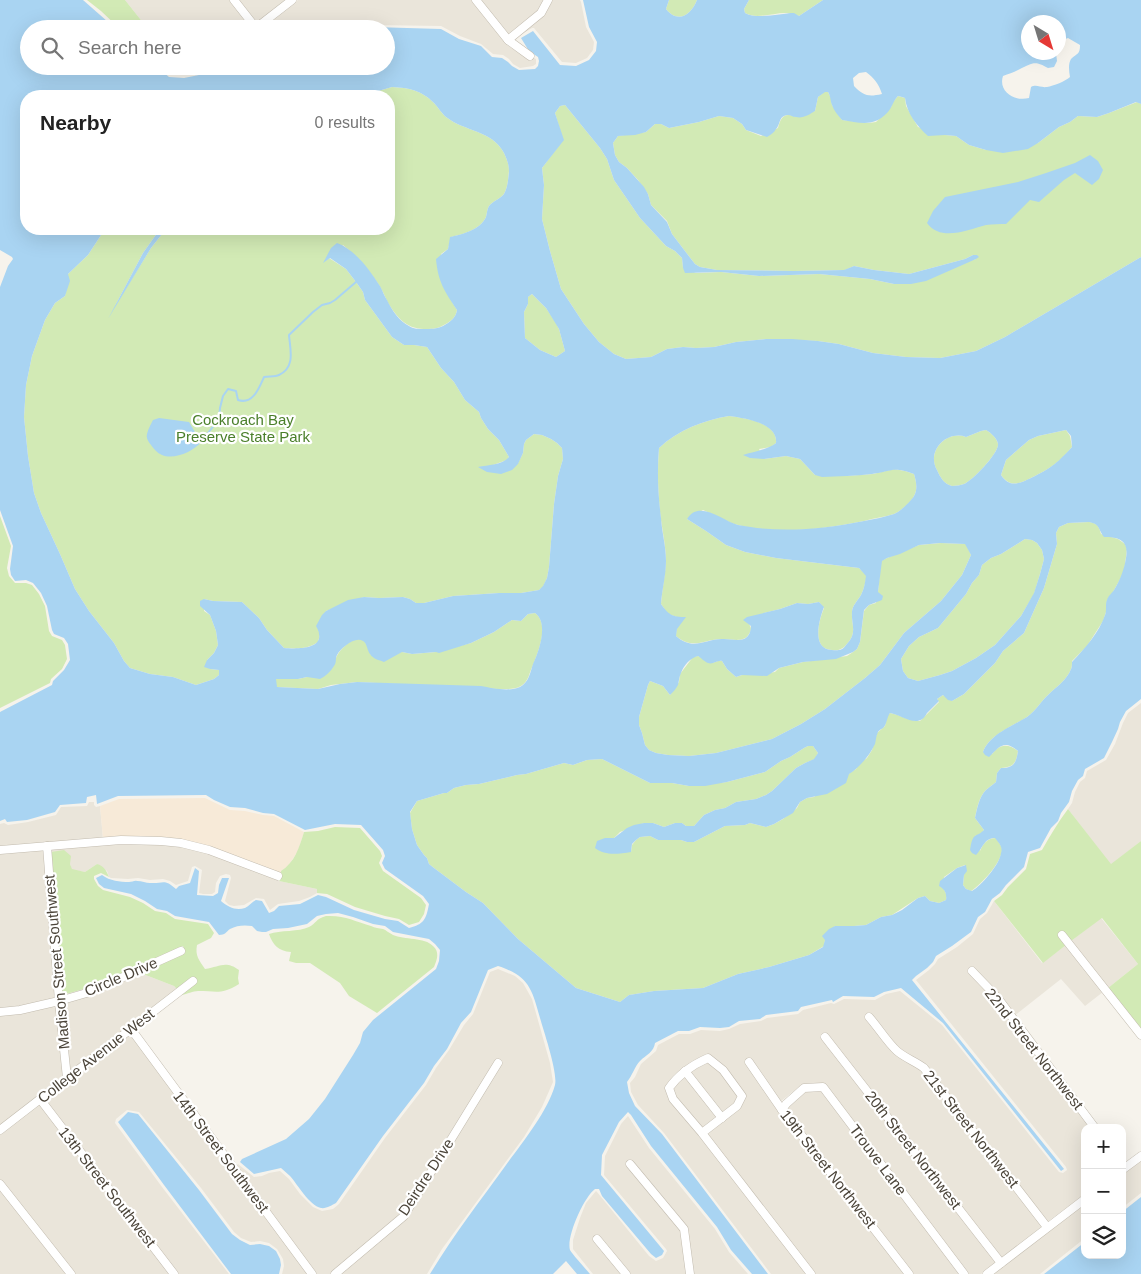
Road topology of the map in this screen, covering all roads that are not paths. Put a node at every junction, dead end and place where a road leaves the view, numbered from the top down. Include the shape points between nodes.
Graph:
1 (234, 0) edge
2 (292, 0) edge
3 (476, 0) edge
4 (548, 0) edge
5 (250, 20) edge
6 (266, 20) edge
7 (508, 40) junction
8 (530, 56) dead end
9 (47, 846) junction
10 (0, 850) edge
11 (278, 876) dead end
12 (1062, 935) dead end
13 (182, 951) dead end
14 (972, 971) dead end
15 (193, 981) dead end
16 (59, 1001) junction
17 (0, 1012) edge
18 (869, 1017) dead end
19 (131, 1029) junction
20 (1141, 1035) edge
21 (825, 1037) dead end
22 (749, 1062) dead end
23 (498, 1063) dead end
24 (685, 1071) junction
25 (67, 1078) junction
26 (40, 1099) junction
27 (782, 1110) junction
28 (722, 1118) junction
29 (1092, 1124) edge
30 (0, 1130) edge
31 (702, 1133) junction
32 (1141, 1156) edge
33 (630, 1164) dead end
34 (1126, 1166) edge
35 (0, 1184) edge
36 (1081, 1202) edge
37 (1047, 1227) junction
38 (597, 1239) dead end
39 (1001, 1263) junction
40 (71, 1274) edge
41 (174, 1274) edge
42 (312, 1274) edge
43 (335, 1274) edge
44 (626, 1274) edge
45 (690, 1274) edge
46 (811, 1274) edge
47 (909, 1274) edge
48 (964, 1274) edge
49 (987, 1274) edge

1 - 5 street
2 - 6 street
3 - 7 street
4 - 7 street via 540,13
7 - 8 street
9 - 10 street
9 - 11 street via 161,840 209,850
9 - 16 street, Madison Street Southwest
12 - 20 street
13 - 16 street, Circle Drive via 90,992
14 - 29 street, 22nd Street Northwest via 997,997
15 - 19 street, College Avenue West
16 - 17 street, Circle Drive
16 - 25 street, Madison Street Southwest
18 - 37 street, 21st Street Northwest via 896,1050 924,1068
19 - 25 street, College Avenue West
19 - 42 street, 14th Street Southwest
21 - 39 street, 20th Street Northwest
22 - 27 street, 19th Street Northwest
23 - 43 street, Deirdre Drive via 404,1216
24 - 28 street
24 - 28 street via 708,1058 723,1070 742,1096 737,1106
24 - 31 street via 668,1088 673,1099
25 - 26 street, College Avenue West
26 - 30 street, College Avenue West
26 - 41 street, 13th Street Southwest
27 - 47 street, 19th Street Northwest
27 - 48 street, Trouve Lane via 804,1088 823,1087
28 - 31 street
31 - 46 street
32 - 34 street
33 - 45 street via 684,1229
35 - 40 street
36 - 37 street
37 - 39 street
38 - 44 street
39 - 49 street

